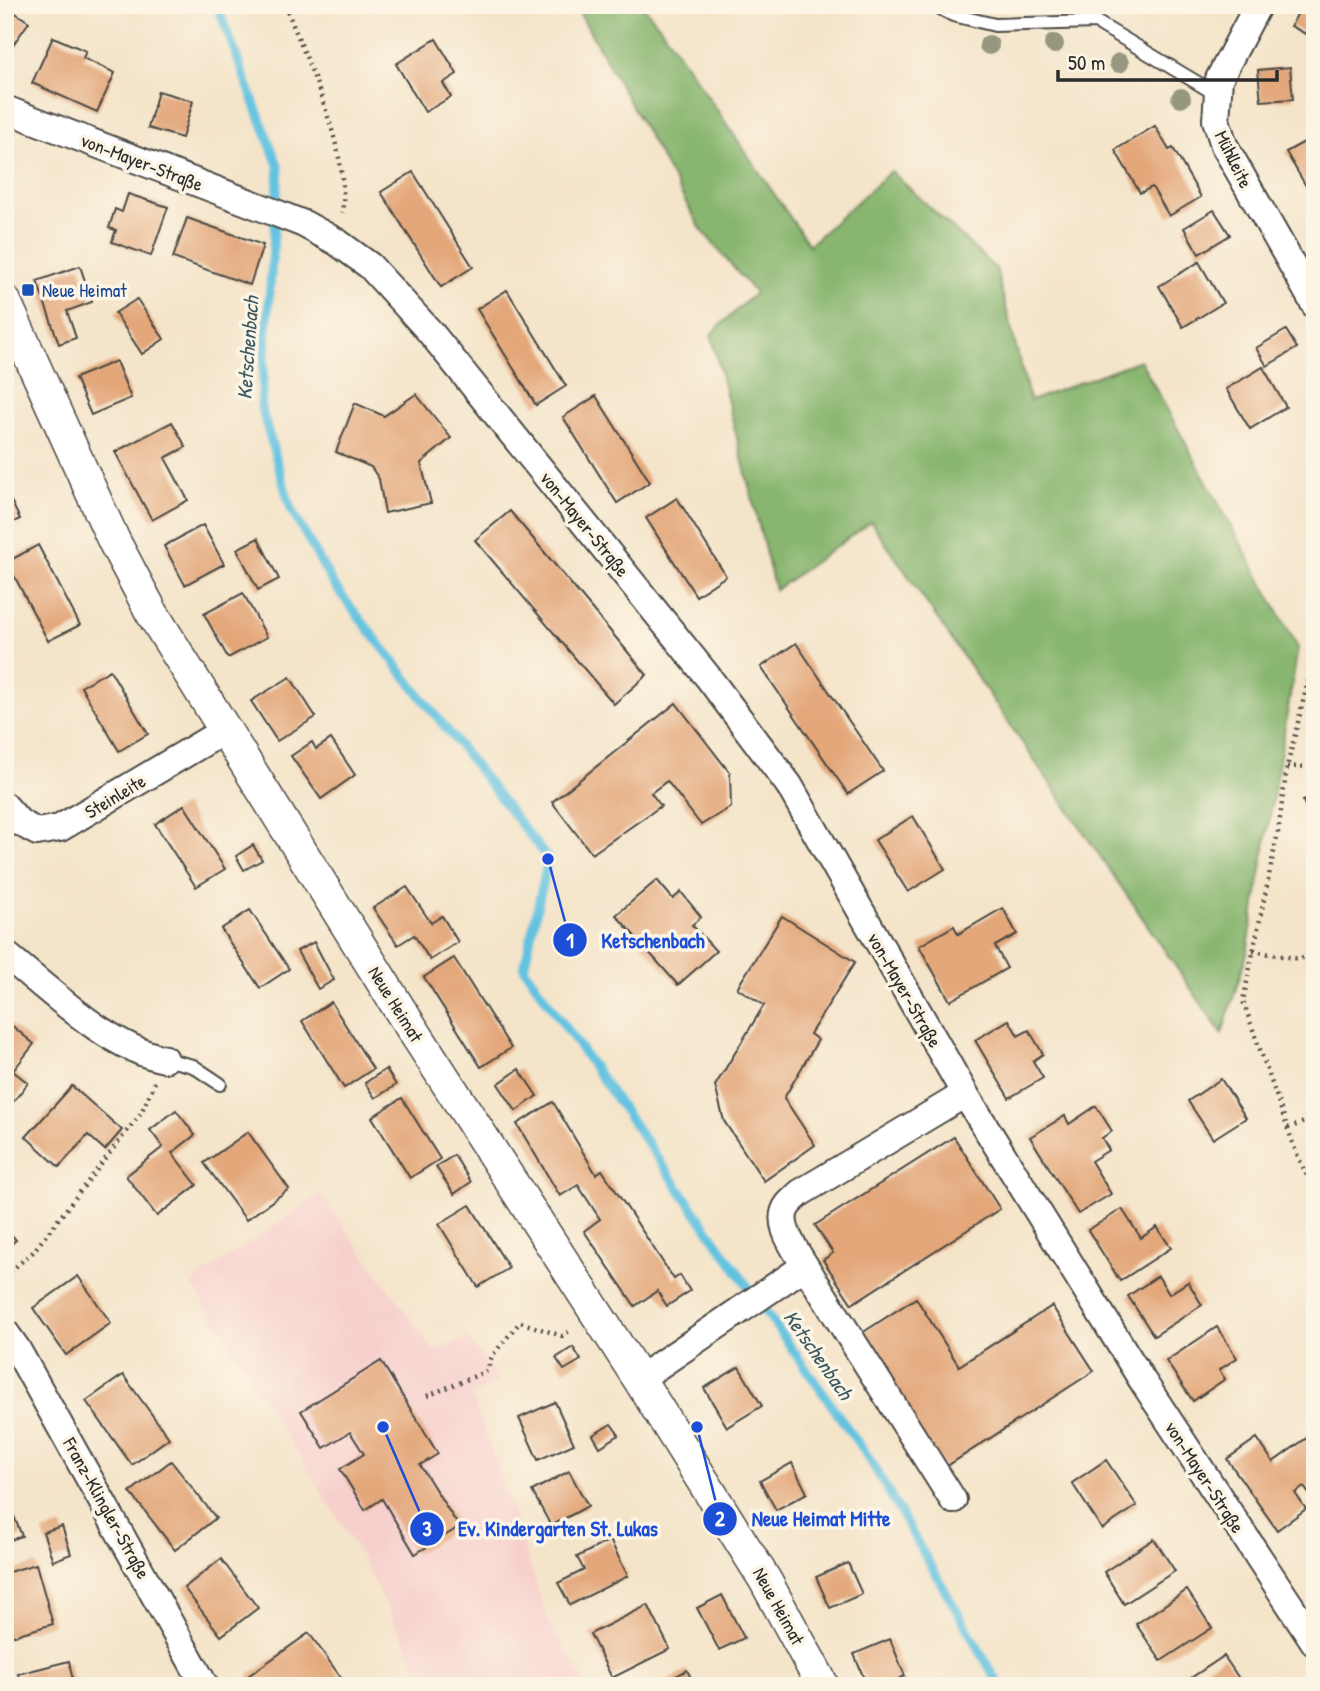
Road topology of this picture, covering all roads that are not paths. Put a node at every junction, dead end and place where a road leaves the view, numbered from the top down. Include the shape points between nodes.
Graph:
1 (934, 5) edge
2 (1084, 5) edge
3 (1258, 5) edge
4 (1096, 22) junction
5 (1216, 94) junction
6 (5, 110) edge
7 (48, 127) junction
8 (5, 134) edge
9 (5, 302) edge
10 (1315, 305) edge
11 (225, 730) junction
12 (5, 806) edge
13 (5, 954) edge
14 (165, 1059) joint
15 (220, 1084) dead end
16 (965, 1094) junction
17 (805, 1266) junction
18 (5, 1332) edge
19 (639, 1379) junction
20 (953, 1500) dead end
21 (1315, 1643) edge
22 (205, 1686) edge
23 (822, 1686) edge

1 - 4 lane via 953,15 995,25
2 - 4 lane
3 - 5 street, Mühlleite via 1219,79
4 - 5 lane
5 - 10 street, Mühlleite via 1216,120 1224,145
6 - 7 street, von-Mayer-Straße
7 - 8 street, von-Mayer-Straße via 22,127
7 - 16 street, von-Mayer-Straße via 304,224 370,266 431,333 708,677 789,785
9 - 11 street, Neue Heimat via 114,541 152,613
11 - 12 street, Steinleite via 60,828 37,832 19,822
11 - 19 street, Neue Heimat
13 - 14 street via 108,1035 146,1055
14 - 15 lane via 193,1066
16 - 17 street via 786,1206 786,1231
16 - 21 street, von-Mayer-Straße via 1142,1380
17 - 19 street
17 - 20 street
18 - 22 street, Franz-Klingler-Straße
19 - 23 street, Neue Heimat via 765,1580

